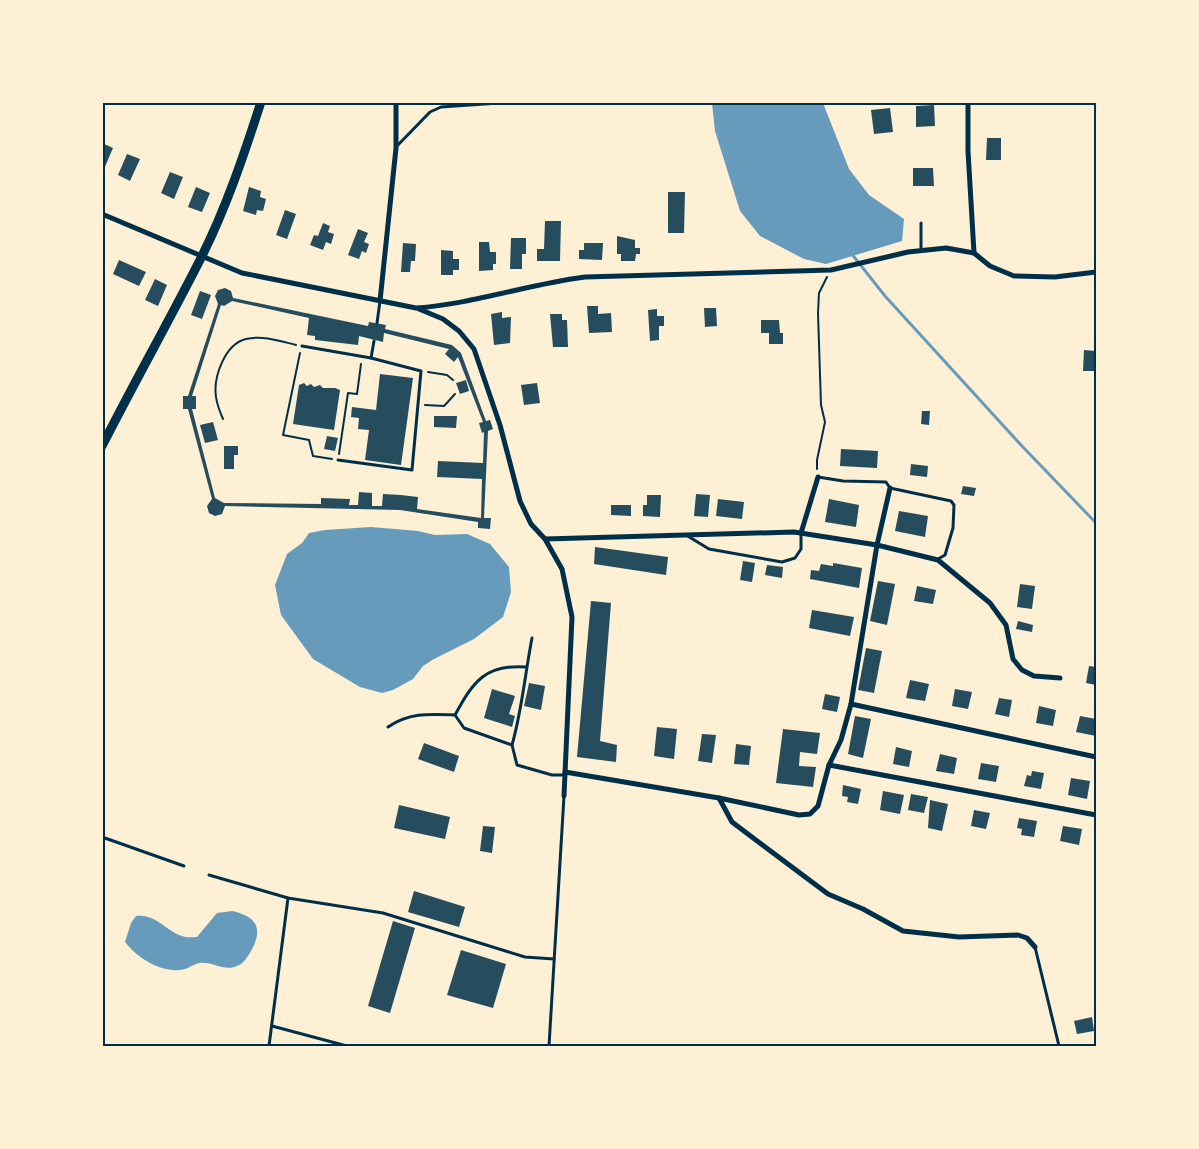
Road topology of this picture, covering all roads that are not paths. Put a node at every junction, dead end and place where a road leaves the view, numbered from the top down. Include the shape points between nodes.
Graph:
1 (261, 102) edge
2 (396, 102) edge
3 (513, 102) edge
4 (968, 102) edge
5 (396, 148) junction
6 (102, 214) edge
7 (921, 224) dead end
8 (921, 250) junction
9 (974, 253) junction
10 (201, 257) junction
11 (1096, 272) edge
12 (380, 301) junction
13 (416, 308) junction
14 (377, 324) dead end
15 (374, 341) dead end
16 (302, 346) road end
17 (371, 358) junction
18 (102, 446) edge
19 (338, 460) road end
20 (818, 477) joint
21 (890, 488) junction
22 (801, 533) junction
23 (685, 535) junction
24 (545, 539) junction
25 (877, 545) junction
26 (938, 560) junction
27 (532, 638) dead end
28 (526, 667) junction
29 (1060, 678) dead end
30 (851, 704) junction
31 (455, 716) junction
32 (388, 727) dead end
33 (512, 745) junction
34 (1096, 757) edge
35 (829, 765) junction
36 (565, 773) junction
37 (564, 796) joint
38 (718, 798) junction
39 (1096, 815) edge
40 (102, 837) edge
41 (184, 866) dead end
42 (209, 875) dead end
43 (288, 898) junction
44 (1034, 947) joint
45 (554, 959) junction
46 (272, 1026) junction
47 (269, 1046) edge
48 (348, 1046) edge
49 (549, 1046) edge
50 (1060, 1046) edge

1 - 10 street via 238,174
2 - 5 street
3 - 5 lane via 441,107 430,112
4 - 9 street
5 - 12 street
6 - 10 street
7 - 8 lane
8 - 9 street via 946,248
8 - 13 street via 831,270 586,277
9 - 11 street via 990,266 1014,276 1055,277
10 - 12 street via 242,274
10 - 18 street
12 - 13 street
12 - 14 lane
13 - 24 street via 451,325 474,349 500,425 520,501 530,524
15 - 17 lane
16 - 17 lane
17 - 19 lane via 421,371 412,470
20 - 21 lane via 886,482
20 - 22 street
21 - 25 street
21 - 26 lane via 951,501 954,505 949,543
22 - 23 street
22 - 23 lane via 801,549 795,558 782,562 709,548
22 - 25 street
23 - 24 street
24 - 36 street via 562,569 572,617
25 - 26 street
25 - 30 street
26 - 29 street via 995,611 1006,626 1013,659 1022,670 1034,676
27 - 28 lane
28 - 31 lane via 493,669 466,694
28 - 33 lane via 520,716
30 - 34 street
30 - 35 street via 841,740
31 - 32 lane via 415,714
31 - 33 lane via 464,728
33 - 36 lane via 517,765 552,774
35 - 38 street via 818,806 810,814 799,815
35 - 39 street
36 - 37 street
36 - 38 street
37 - 45 lane
38 - 44 street via 732,822 828,894 864,909 902,931 958,937 1018,934 1027,938
40 - 41 lane
42 - 43 lane
43 - 45 lane via 383,913 525,957
43 - 46 lane
44 - 50 lane
45 - 49 lane
46 - 47 lane
46 - 48 lane

